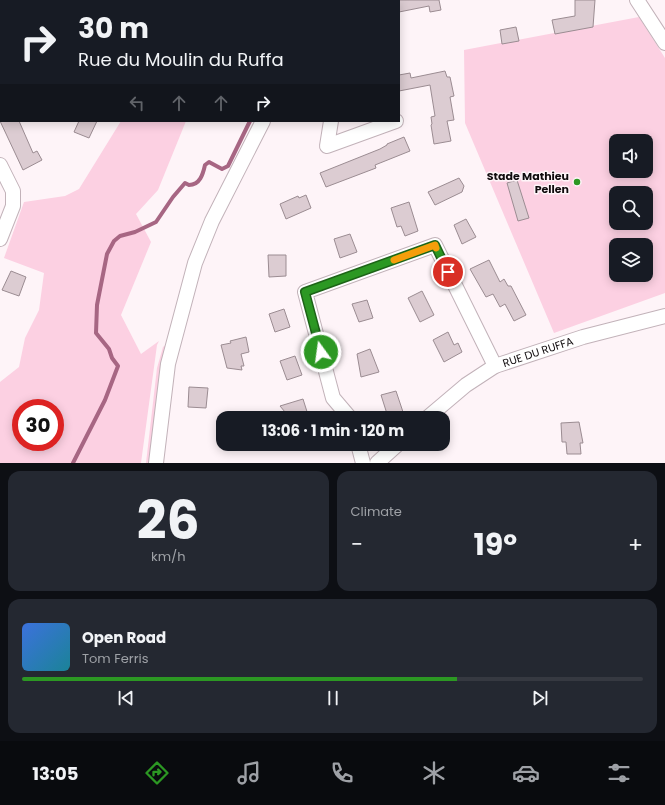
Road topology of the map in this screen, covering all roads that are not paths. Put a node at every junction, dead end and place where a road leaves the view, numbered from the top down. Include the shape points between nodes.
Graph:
1 (637, 0) edge
2 (665, 43) edge
3 (262, 122) edge
4 (331, 122) edge
5 (394, 122) edge
6 (0, 165) edge
7 (0, 239) edge
8 (665, 316) edge
9 (495, 366) junction
10 (344, 411) edge
11 (435, 411) edge
12 (360, 451) edge
13 (390, 451) edge
14 (156, 463) edge
15 (363, 463) edge
16 (377, 463) edge

1 - 2 street
3 - 14 street via 212,221 195,263 168,364
4 - 5 street via 327,146
6 - 7 street via 13,191 13,206
8 - 9 street, RUE DU RUFFA via 583,337
9 - 10 street via 435,245 305,292 332,398
9 - 11 street, RUE DU RUFFA via 466,385
12 - 15 street
13 - 16 street

